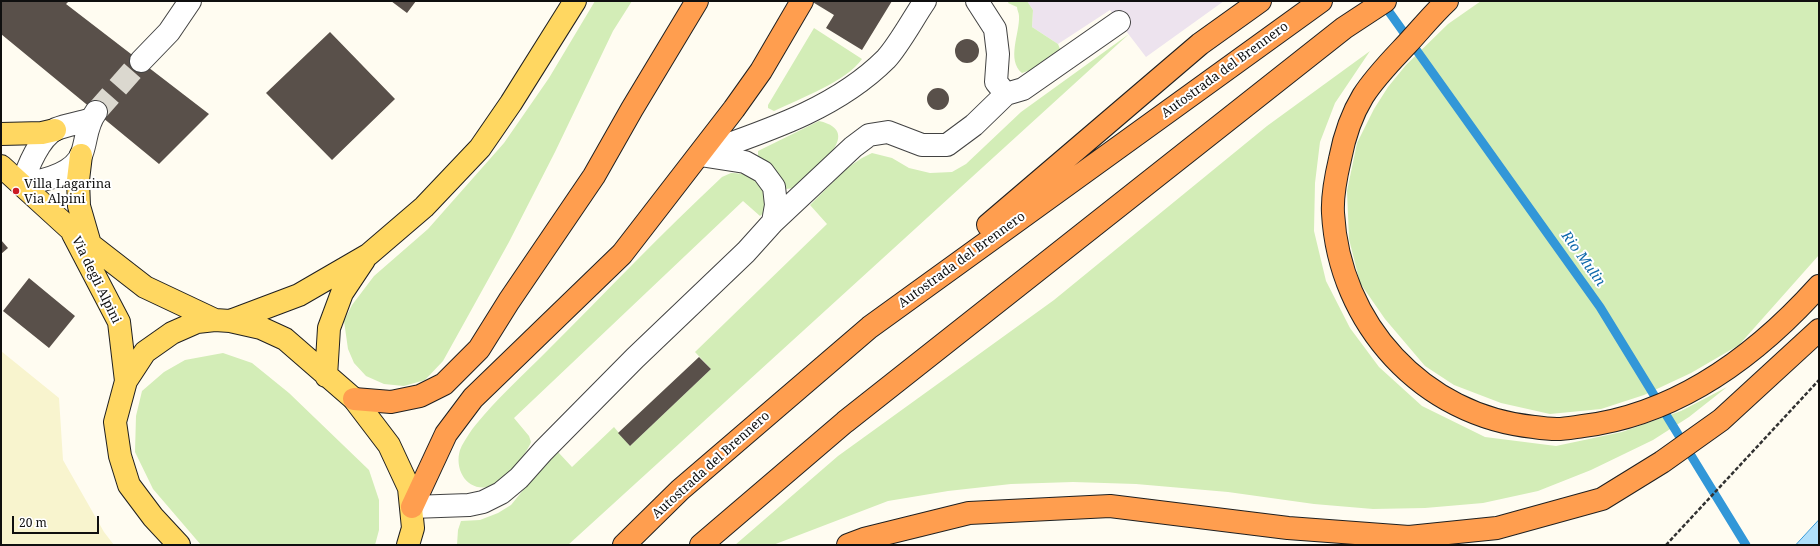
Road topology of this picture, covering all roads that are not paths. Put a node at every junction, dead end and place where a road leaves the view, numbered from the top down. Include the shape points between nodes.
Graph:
1 (190, 1) edge
2 (574, 1) edge
3 (697, 1) edge
4 (802, 1) edge
5 (925, 1) edge
6 (977, 1) edge
7 (1260, 1) edge
8 (1321, 1) edge
9 (1386, 1) edge
10 (1445, 3) edge
11 (1119, 22) dead end
12 (141, 60) tunnel mouth
13 (1006, 94) junction
14 (55, 130) junction
15 (1, 134) edge
16 (81, 155) junction
17 (700, 155) junction
18 (1, 166) edge
19 (23, 184) junction
20 (773, 222) junction
21 (69, 228) junction
22 (90, 244) junction
23 (368, 255) junction
24 (1819, 286) edge
25 (222, 321) junction
26 (870, 327) junction
27 (1819, 330) edge
28 (326, 376) junction
29 (126, 382) junction
30 (354, 399) junction
31 (412, 507) junction
32 (179, 545) edge
33 (408, 545) edge
34 (624, 545) edge
35 (701, 545) edge
36 (848, 545) edge

1 - 12 street via 169,32
2 - 23 main road via 480,148 424,207
3 - 30 highway via 594,176 479,349 444,384 420,396 391,402
4 - 17 highway via 761,71
5 - 17 street via 887,58 856,85 830,101 768,130
6 - 13 street via 995,29 998,54 996,82
7 - 26 highway via 1200,44
8 - 26 highway, Autostrada del Brennero
9 - 35 highway via 1344,28 845,422
10 - 24 highway via 1381,72 1363,97 1342,149 1332,211 1336,246 1344,278 1360,312 1388,351 1423,385 1454,405 1511,425 1556,429 1639,415 1700,387 1756,349 1794,314
11 - 13 street via 1023,89
13 - 20 street via 974,125 947,145 922,144 888,132 869,135
14 - 15 main road
14 - 16 street via 92,116
14 - 19 street via 36,152 26,170
16 - 19 street via 72,166 59,175 44,181
16 - 22 main road via 78,180 79,206
17 - 20 street via 744,162 763,172 774,187 776,205
17 - 31 highway via 622,254 473,398 446,434
18 - 19 main road, Via degli Alpini
19 - 21 main road, Via degli Alpini
20 - 31 street via 746,252 635,358 519,478 501,493 483,502 469,505
21 - 22 main road, Via degli Alpini
21 - 29 main road, Via degli Alpini via 119,322
22 - 25 main road, Via degli Alpini via 144,287
23 - 25 main road via 299,295
23 - 28 main road via 342,293 329,328
25 - 28 main road, Via degli Alpini via 260,328 285,339
25 - 29 main road, Via degli Alpini via 197,322 166,337 145,352
26 - 34 highway, Autostrada del Brennero via 680,490
27 - 36 highway via 1721,420 1662,462 1602,499 1497,528 1409,536 1288,528 1110,506 969,513
28 - 30 main road, Via degli Alpini
29 - 32 main road, Via degli Alpini via 115,422 120,456 129,485 153,517
30 - 31 main road, Via degli Alpini via 389,445 409,488
31 - 33 main road, Via degli Alpini via 414,528

